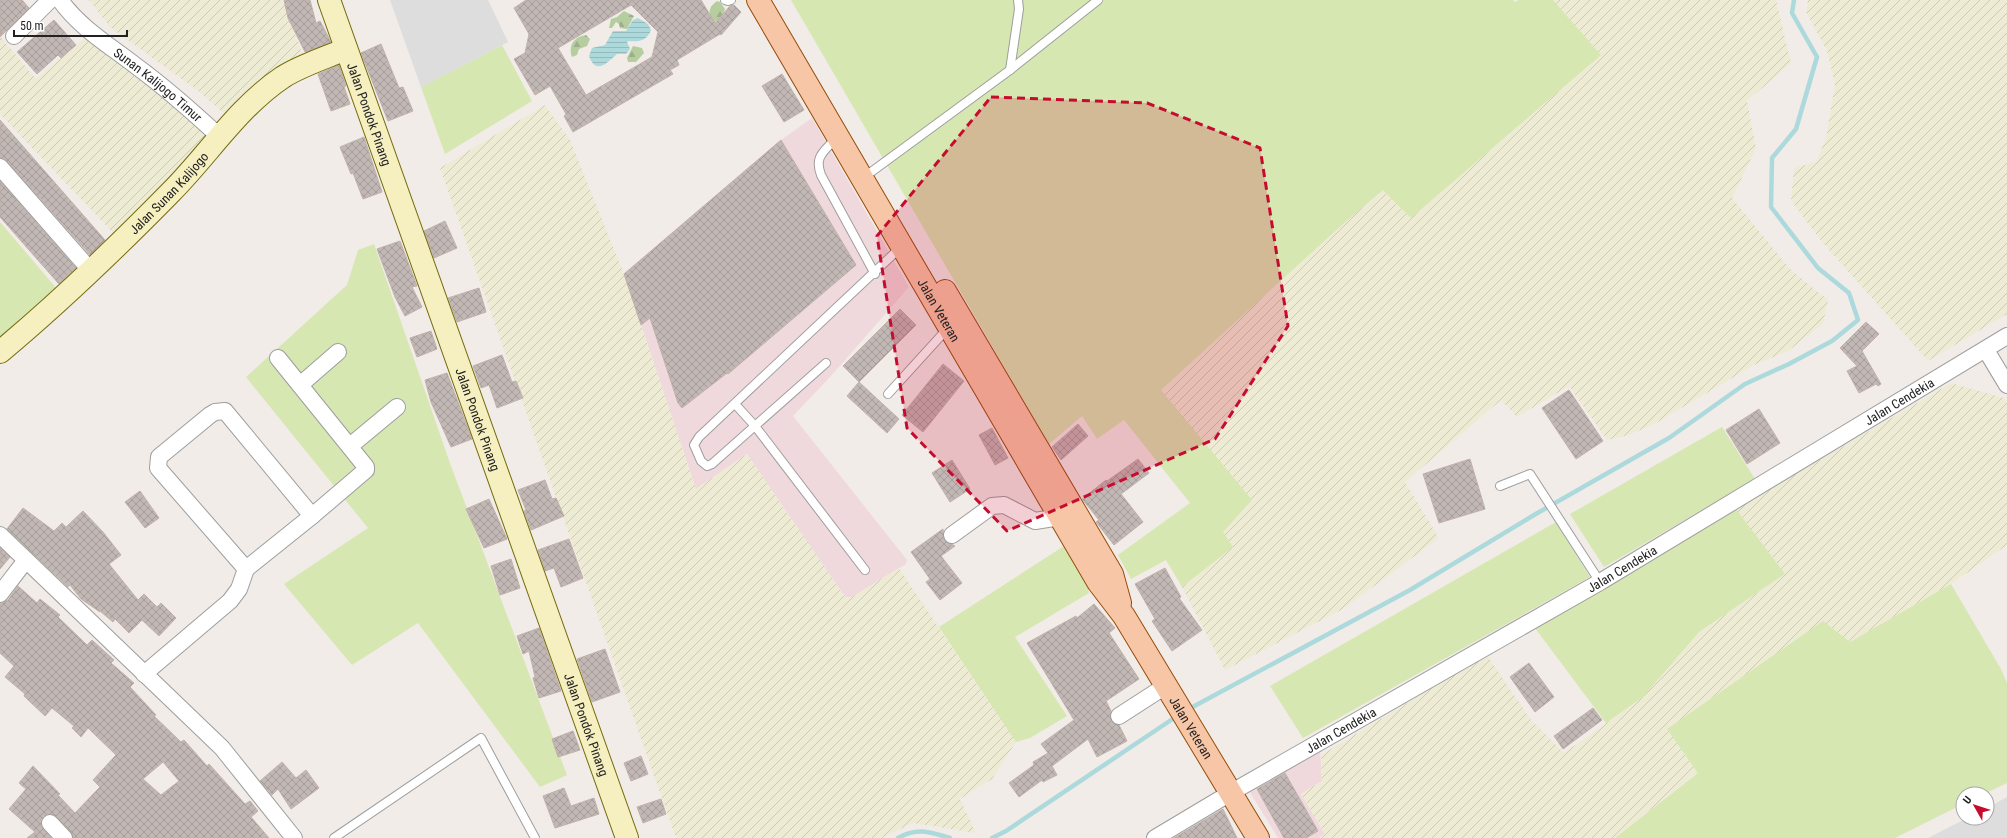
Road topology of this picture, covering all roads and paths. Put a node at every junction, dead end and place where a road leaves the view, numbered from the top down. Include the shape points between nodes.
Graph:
1 (50, 0) edge
2 (60, 0) edge
3 (329, 0) edge
4 (725, 0) edge
5 (731, 0) edge
6 (758, 0) edge
7 (776, 0) edge
8 (1018, 0) edge
9 (1098, 0) edge
10 (14, 36) dead end
11 (346, 49) junction
12 (1010, 70) junction
13 (838, 136) junction
14 (220, 138) junction
15 (0, 167) edge
16 (869, 175) junction
17 (902, 247) junction
18 (91, 271) junction
19 (875, 274) junction
20 (948, 327) junction
21 (2007, 336) edge
22 (1986, 350) junction
23 (0, 352) edge
24 (338, 352) dead end
25 (278, 358) dead end
26 (826, 363) dead end
27 (300, 385) junction
28 (2007, 385) edge
29 (888, 394) dead end
30 (734, 404) junction
31 (397, 407) dead end
32 (755, 426) junction
33 (350, 446) junction
34 (1500, 486) dead end
35 (312, 516) junction
36 (1060, 517) junction
37 (0, 535) edge
38 (952, 535) dead end
39 (26, 560) junction
40 (246, 569) junction
41 (865, 570) dead end
42 (1600, 582) junction
43 (0, 594) edge
44 (1124, 616) junction
45 (144, 674) junction
46 (1169, 688) junction
47 (1119, 716) dead end
48 (1232, 792) junction
49 (50, 823) dead end
50 (64, 838) edge
51 (294, 838) edge
52 (334, 838) edge
53 (535, 838) edge
54 (627, 838) edge
55 (1155, 838) edge
56 (1258, 838) edge

1 - 10 street
2 - 14 street, Sunan Kalijogo Timur via 91,34 179,99
3 - 11 street, Jalan Pondok Pinang
4 - 5 lane
6 - 13 main road, Jalan Veteran
7 - 16 main road, Jalan Veteran
8 - 12 lane via 1019,9
9 - 12 lane
11 - 14 street, Jalan Sunan Kalijogo via 283,77 254,99
11 - 54 street, Jalan Pondok Pinang
12 - 16 lane
13 - 16 main road, Jalan Veteran
13 - 19 lane via 818,159 817,165
14 - 18 street, Jalan Sunan Kalijogo via 194,168
15 - 18 street
16 - 17 main road, Jalan Veteran
16 - 44 main road, Jalan Veteran via 1112,574
17 - 19 lane
17 - 20 main road, Jalan Veteran
18 - 23 street, Jalan Sunan Kalijogo
19 - 30 lane
20 - 29 lane
20 - 36 main road, Jalan Veteran
21 - 22 street, Jalan Cendekia
22 - 28 street
22 - 42 street, Jalan Cendekia
24 - 27 street
25 - 27 street
26 - 32 lane
27 - 33 street
30 - 32 lane
30 - 32 lane via 699,437 694,445 701,461 707,466 712,464
31 - 33 street
32 - 41 lane
33 - 35 street via 365,464 366,470
34 - 42 lane via 1530,474
35 - 40 street
35 - 40 street via 226,411 210,415 159,457 157,464
36 - 38 street via 1035,521 1004,504 992,506
36 - 44 main road, Jalan Veteran via 1098,582
37 - 39 street
39 - 43 street
39 - 45 street
40 - 45 street via 239,589 230,601
42 - 48 street, Jalan Cendekia
44 - 46 main road, Jalan Veteran
45 - 51 street via 222,748
46 - 47 street
46 - 48 main road, Jalan Veteran
48 - 55 street, Jalan Cendekia
48 - 56 main road, Jalan Veteran
49 - 50 street
52 - 53 lane via 481,738

